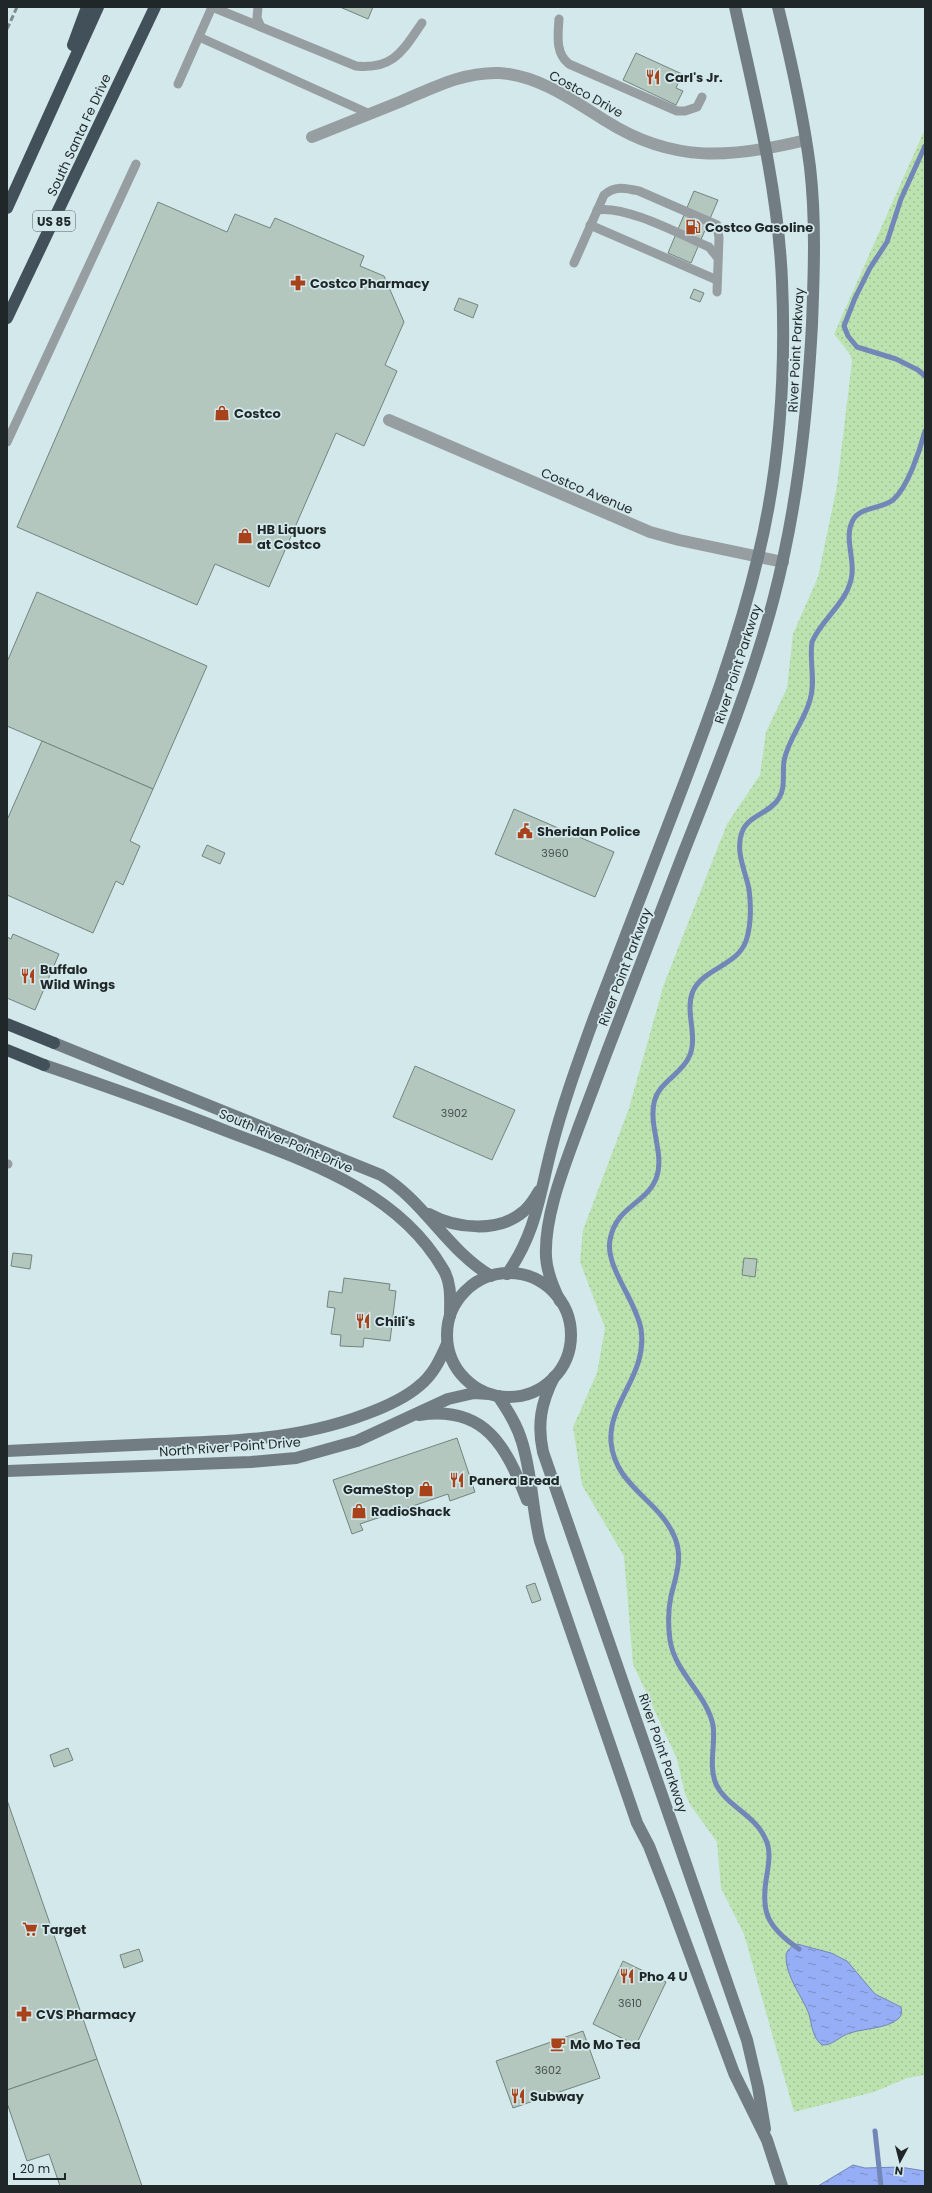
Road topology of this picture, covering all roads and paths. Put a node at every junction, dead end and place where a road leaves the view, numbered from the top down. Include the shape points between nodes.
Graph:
1 (87, 7) edge
2 (98, 7) edge
3 (155, 7) edge
4 (212, 7) edge
5 (238, 7) edge
6 (258, 7) edge
7 (735, 7) edge
8 (778, 7) edge
9 (559, 19) dead end
10 (243, 20) junction
11 (422, 23) dead end
12 (261, 27) junction
13 (199, 37) junction
14 (178, 84) dead end
15 (702, 97) dead end
16 (370, 114) junction
17 (312, 137) dead end
18 (806, 140) junction
19 (37, 142) junction
20 (767, 149) junction
21 (136, 164) dead end
22 (7, 208) edge
23 (597, 210) junction
24 (590, 225) junction
25 (717, 257) junction
26 (574, 263) dead end
27 (717, 280) junction
28 (717, 292) dead end
29 (7, 318) edge
30 (389, 420) dead end
31 (7, 442) edge
32 (758, 557) junction
33 (782, 562) junction
34 (7, 1024) edge
35 (54, 1043) joint
36 (7, 1050) edge
37 (44, 1065) joint
38 (543, 1185) junction
39 (424, 1212) junction
40 (507, 1274) junction
41 (491, 1276) junction
42 (560, 1301) junction
43 (450, 1316) junction
44 (447, 1344) junction
45 (554, 1378) junction
46 (494, 1395) junction
47 (407, 1418) junction
48 (7, 1451) edge
49 (7, 1471) edge
50 (535, 1521) junction
51 (766, 2140) junction
52 (782, 2186) edge

1 - 19 highway
2 - 19 highway
3 - 29 highway, South Santa Fe Drive / US 85
4 - 10 lane
4 - 13 lane
5 - 10 lane
6 - 12 lane via 257,18
7 - 20 street, River Point Parkway
8 - 18 street, River Point Parkway
9 - 15 lane via 560,53 569,64 677,111 697,107
10 - 12 lane
11 - 12 lane via 400,54 385,64 369,68 356,66
13 - 14 lane
13 - 16 lane
16 - 17 street, Costco Drive
16 - 20 street, Costco Drive via 460,76 500,73 539,84 574,101 630,135 668,148 716,154
18 - 20 street, Costco Drive
18 - 33 street, River Point Parkway via 814,233 811,348 804,443
19 - 22 highway
20 - 32 street, River Point Parkway via 780,242 783,347 776,452
21 - 31 lane
23 - 24 lane
23 - 25 lane via 606,208 630,214 709,247
23 - 25 lane via 609,190 617,187 639,191 717,225
24 - 26 lane
24 - 27 lane
25 - 27 lane
27 - 28 lane
30 - 32 street, Costco Avenue via 650,532
32 - 33 street, Costco Avenue
32 - 38 street, River Point Parkway via 737,635 709,719 586,1042 559,1122
33 - 42 street, River Point Parkway via 749,679 722,756 579,1126 560,1182 549,1226 546,1256 551,1284
34 - 35 highway
35 - 39 street, South River Point Drive via 367,1168 394,1184
36 - 37 highway
37 - 43 street, South River Point Drive via 165,1107 358,1186 378,1200 428,1247 444,1270 450,1297
38 - 39 street via 523,1212 514,1218 492,1224 470,1226 449,1223
38 - 40 street, River Point Parkway via 529,1236
39 - 41 street, South River Point Drive via 456,1250
40 - 41 street
40 - 42 street via 536,1280
41 - 43 street via 465,1291
42 - 45 street via 567,1316 570,1336 567,1355
43 - 44 street
44 - 46 street via 454,1363 463,1376 474,1386
44 - 48 street, North River Point Drive via 432,1375 405,1396 387,1406 347,1421 311,1431 218,1442
45 - 46 street via 530,1393 509,1397
45 - 51 street, River Point Parkway via 542,1403 540,1415 543,1452 746,2040 758,2087
46 - 47 street, North River Point Drive via 463,1394
46 - 50 street, River Point Parkway via 511,1415 522,1442
47 - 49 street, North River Point Drive via 357,1441 296,1458
47 - 50 street via 431,1413 451,1414 467,1418 487,1429 512,1461
50 - 51 street, River Point Parkway via 637,1823 670,1900 734,2073
51 - 52 street, River Point Parkway

